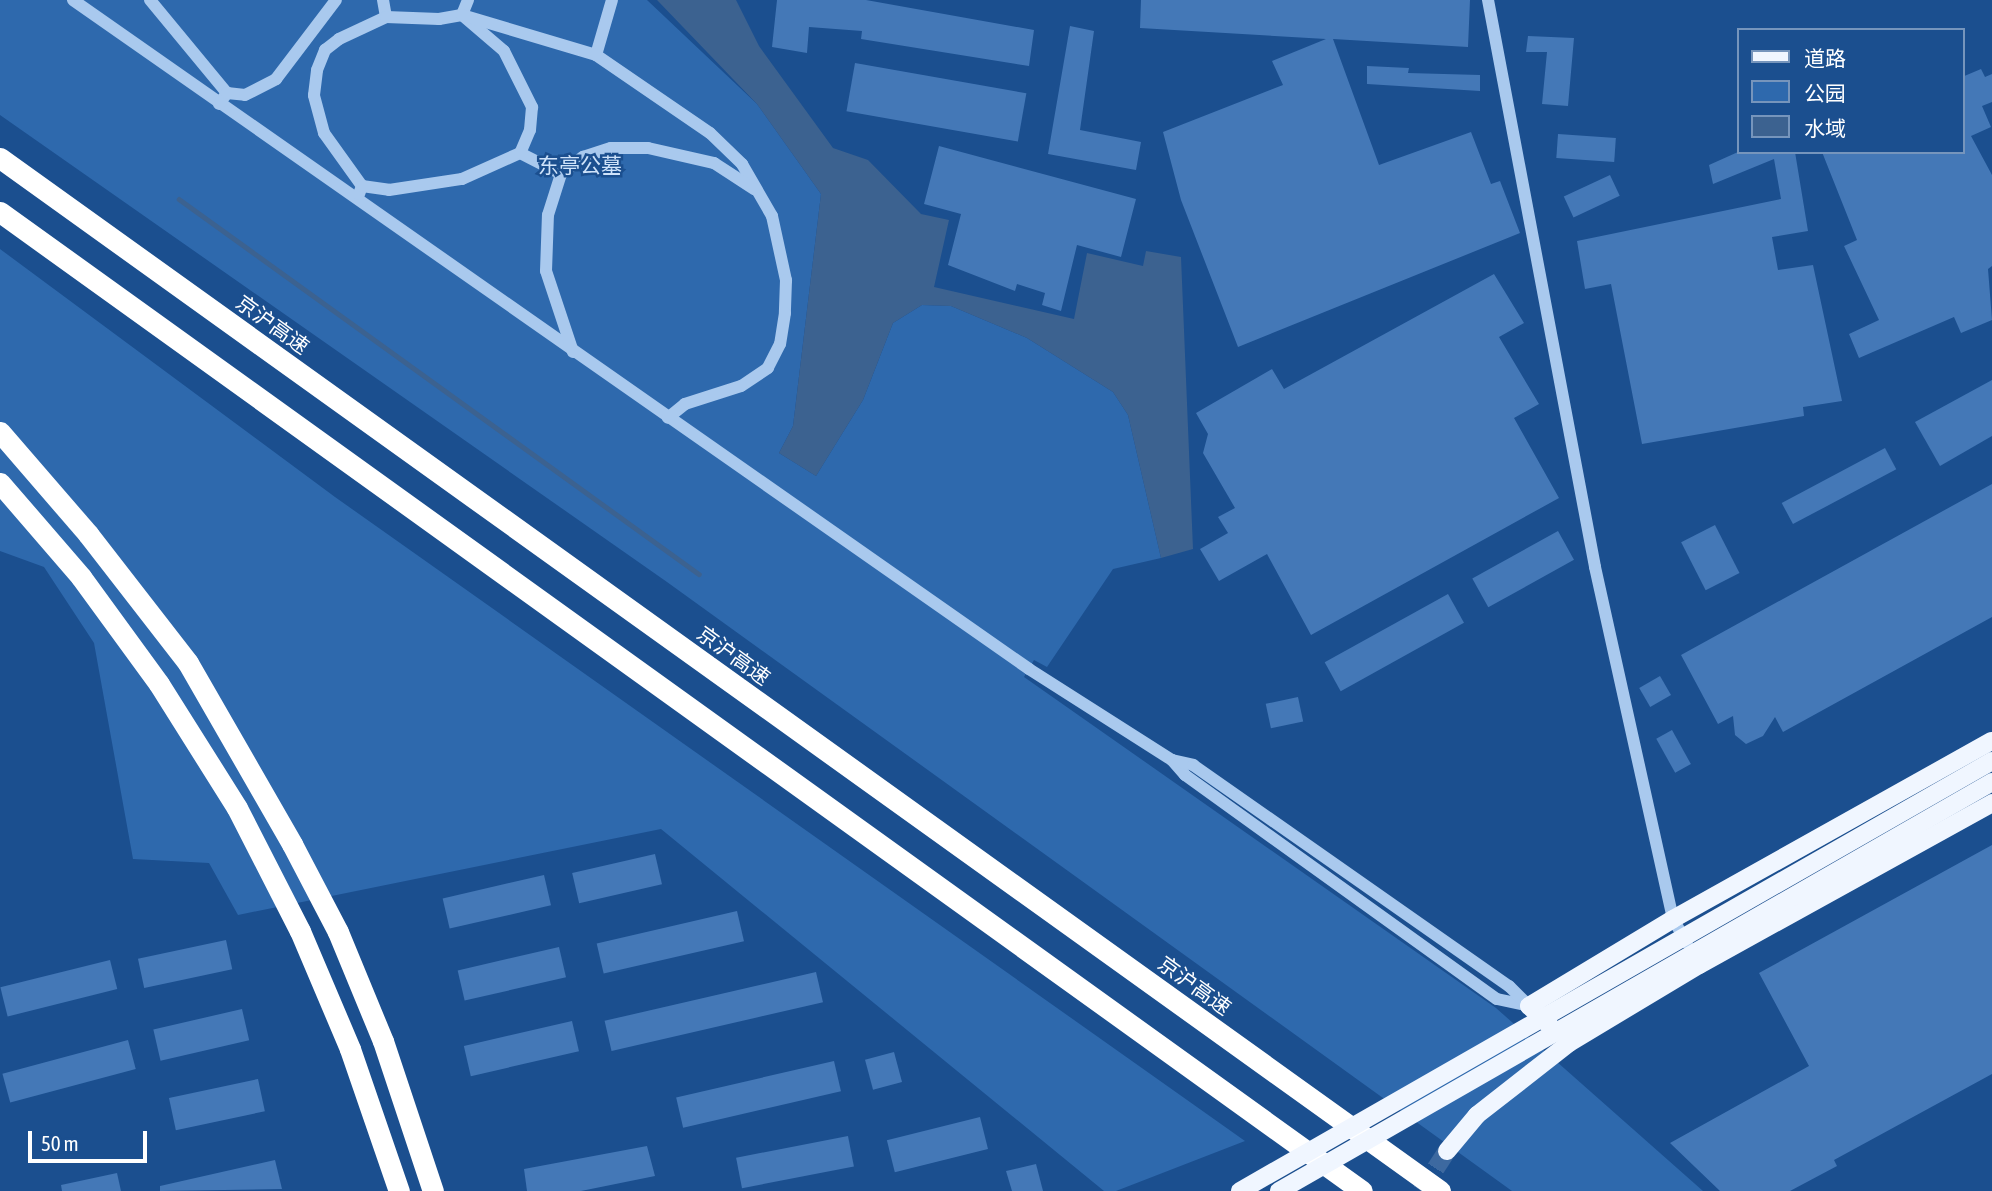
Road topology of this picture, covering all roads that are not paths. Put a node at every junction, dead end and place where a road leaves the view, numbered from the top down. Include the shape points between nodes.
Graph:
1 (73, 0) edge
2 (150, 0) edge
3 (336, 0) edge
4 (383, 0) edge
5 (468, 0) edge
6 (612, 0) edge
7 (1488, 0) edge
8 (462, 15) junction
9 (386, 17) junction
10 (596, 55) junction
11 (223, 98) junction
12 (520, 153) junction
13 (0, 158) edge
14 (561, 174) junction
15 (362, 186) junction
16 (758, 191) junction
17 (356, 200) junction
18 (0, 212) edge
19 (573, 352) junction
20 (668, 418) junction
21 (0, 432) edge
22 (0, 482) edge
23 (1992, 741) edge
24 (1992, 761) edge
25 (1992, 782) edge
26 (1992, 803) edge
27 (1673, 919) junction
28 (1699, 965) junction
29 (1529, 1006) junction
30 (1569, 1043) junction
31 (1447, 1151) tunnel mouth
32 (399, 1191) edge
33 (433, 1191) edge
34 (1240, 1191) edge
35 (1279, 1191) edge
36 (1362, 1191) edge
37 (1440, 1191) edge

1 - 11 street
2 - 11 street
3 - 11 street via 276,79 245,95
4 - 9 street
5 - 8 street
6 - 10 street
7 - 27 street via 1595,567
8 - 9 street
8 - 10 street
8 - 12 street via 505,51 522,80 531,107 530,130
9 - 15 street via 339,39 325,50 317,70 314,95 324,133
10 - 16 street via 710,133 742,164
11 - 17 street
12 - 14 street
12 - 15 street via 462,179 390,190
13 - 37 highway, 京沪高速
14 - 16 street via 583,157 602,151 648,148 714,163
14 - 19 street via 548,215 546,271
15 - 17 street
16 - 20 street via 772,216 783,253 786,279 780,344 768,368 741,386 685,404
17 - 19 street
18 - 36 highway
19 - 20 street
20 - 29 street via 1029,669 1172,760 1185,775 1497,999
21 - 33 highway via 88,534 188,663 338,932 383,1041
22 - 32 highway via 81,577 144,663 230,797 300,931 350,1049
23 - 27 main road
24 - 34 main road, bridge
25 - 35 main road, bridge
26 - 28 main road
27 - 28 street
27 - 29 main road
28 - 30 main road
29 - 30 main road
30 - 31 main road via 1477,1115

